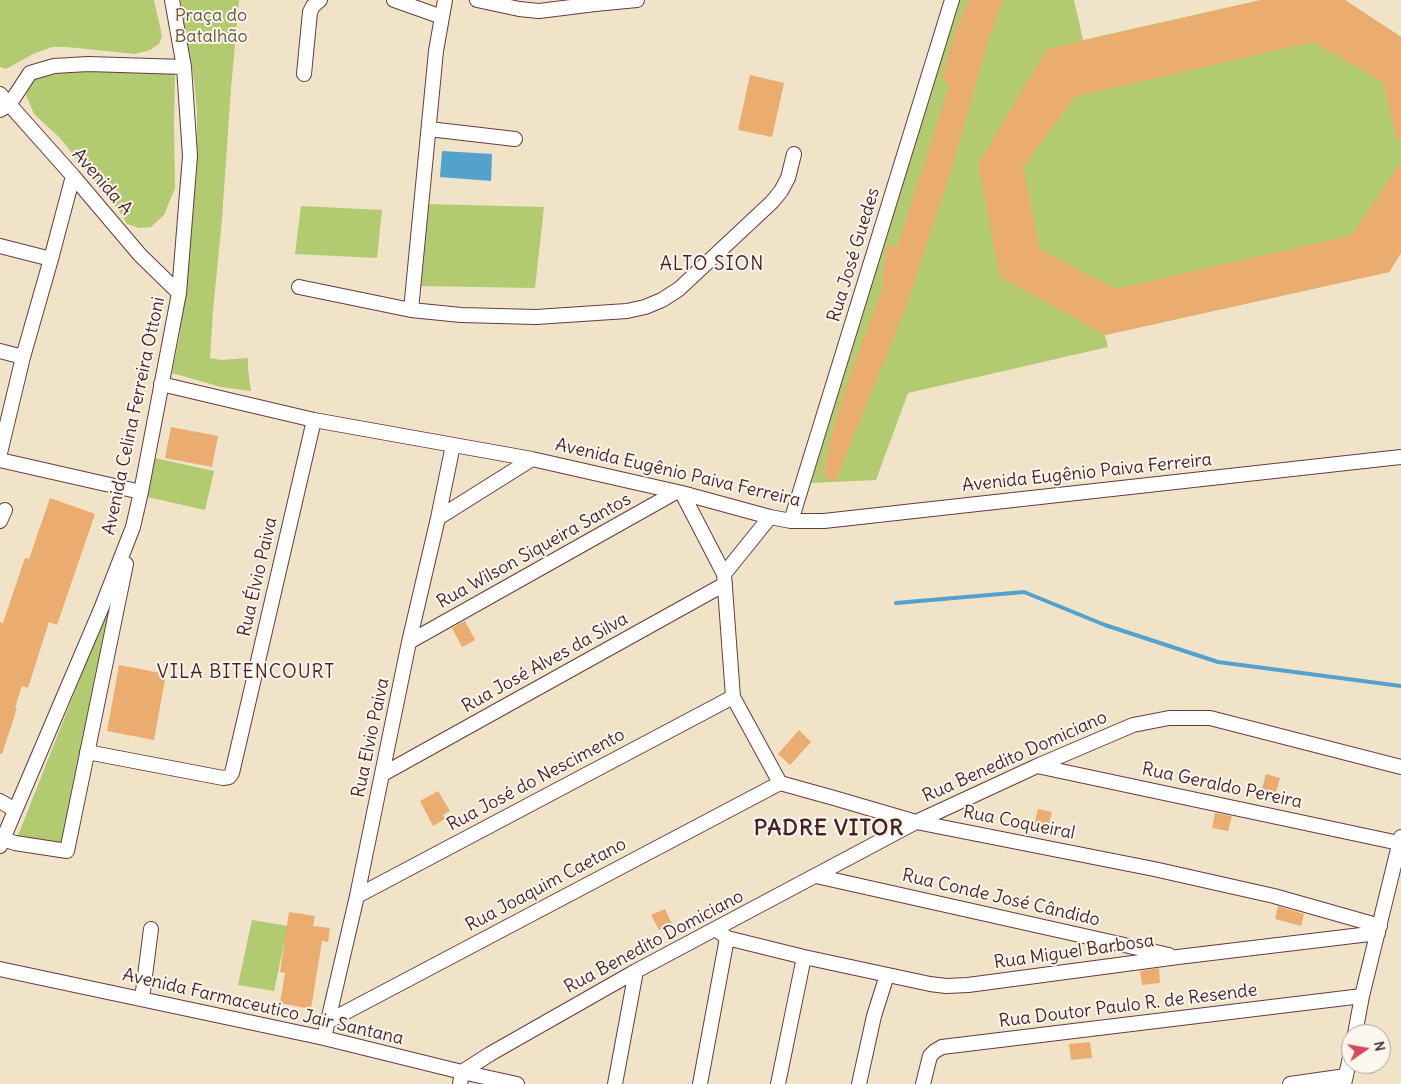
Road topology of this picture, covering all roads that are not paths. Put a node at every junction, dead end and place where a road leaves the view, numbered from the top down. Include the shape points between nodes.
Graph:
1 (172, 0) edge
2 (320, 0) edge
3 (394, 0) edge
4 (444, 0) edge
5 (477, 0) edge
6 (637, 0) edge
7 (952, 0) edge
8 (595, 2) edge
9 (442, 17) junction
10 (184, 67) junction
11 (304, 74) dead end
12 (0, 94) edge
13 (5, 108) edge
14 (428, 129) junction
15 (515, 139) dead end
16 (794, 154) dead end
17 (73, 176) junction
18 (0, 246) edge
19 (51, 259) junction
20 (299, 287) dead end
21 (179, 293) junction
22 (411, 310) junction
23 (0, 352) edge
24 (23, 357) junction
25 (161, 384) junction
26 (314, 420) junction
27 (453, 445) junction
28 (0, 453) edge
29 (1401, 456) edge
30 (532, 459) junction
31 (0, 460) edge
32 (141, 492) junction
33 (679, 492) junction
34 (770, 517) junction
35 (438, 518) junction
36 (791, 521) junction
37 (133, 527) junction
38 (725, 579) junction
39 (409, 642) junction
40 (733, 697) junction
41 (87, 752) junction
42 (1037, 766) junction
43 (1401, 767) edge
44 (383, 774) junction
45 (780, 783) junction
46 (0, 801) edge
47 (15, 810) junction
48 (916, 822) junction
49 (1400, 840) edge
50 (1, 842) edge
51 (816, 876) junction
52 (357, 896) junction
53 (151, 929) dead end
54 (716, 929) junction
55 (1379, 930) junction
56 (727, 938) junction
57 (1178, 956) junction
58 (804, 958) junction
59 (0, 969) edge
60 (636, 971) junction
61 (887, 975) junction
62 (1362, 996) junction
63 (142, 999) junction
64 (329, 1021) junction
65 (1357, 1024) edge
66 (324, 1038) junction
67 (461, 1078) edge
68 (1345, 1080) edge
69 (518, 1084) edge
70 (615, 1084) edge
71 (700, 1084) edge
72 (778, 1084) edge
73 (859, 1084) edge
74 (922, 1084) edge
75 (1290, 1084) edge

1 - 10 street, Avenida Celina Ferreira Ottoni
2 - 11 street via 310,12
3 - 9 street
4 - 9 street
5 - 8 street via 539,11
6 - 8 street
7 - 36 street, Rua José Guedes
9 - 14 street
10 - 13 street via 54,66 30,73
10 - 21 street, Avenida Celina Ferreira Ottoni via 190,156
12 - 13 street, Avenida A
13 - 17 street, Avenida A
14 - 15 street
14 - 22 street
16 - 22 street via 788,178 772,202 679,289 645,307 536,317
17 - 19 street
17 - 21 street, Avenida A via 140,255
18 - 19 street
19 - 24 street
20 - 22 street
21 - 25 street, Avenida Celina Ferreira Ottoni
23 - 24 street
24 - 28 street
25 - 26 street, Avenida Eugênio Paiva Ferreira
25 - 32 street, Avenida Celina Ferreira Ottoni
26 - 27 street, Avenida Eugênio Paiva Ferreira
26 - 41 street, Rua Élvio Paiva via 232,773 223,778
27 - 30 street, Avenida Eugênio Paiva Ferreira
27 - 35 street, Rua Elvio Paiva
29 - 36 street, Avenida Eugênio Paiva Ferreira via 834,520
30 - 33 street, Avenida Eugênio Paiva Ferreira
30 - 35 street
31 - 32 street
32 - 37 street, Avenida Celina Ferreira Ottoni
33 - 34 street, Avenida Eugênio Paiva Ferreira
33 - 38 street
33 - 39 street, Rua Wilson Siqueira Santos
34 - 36 street, Avenida Eugênio Paiva Ferreira
34 - 38 street
35 - 39 street, Rua Elvio Paiva
37 - 41 street
37 - 47 street, Avenida Celina Ferreira Ottoni
38 - 40 street
38 - 44 street, Rua José Alves da Silva
39 - 44 street, Rua Elvio Paiva
40 - 45 street
40 - 52 street, Rua José do Nescimento
41 - 50 street via 67,851
42 - 43 street, Rua Benedito Domiciano via 1133,725 1169,718 1210,718
42 - 48 street, Rua Benedito Domiciano
42 - 49 street, Rua Geraldo Pereira
44 - 52 street, Rua Elvio Paiva
45 - 48 street, Rua Coqueiral
45 - 64 street, Rua Joaquim Caetano
46 - 47 street
47 - 50 street, Avenida Celina Ferreira Ottoni
48 - 51 street, Rua Benedito Domiciano
48 - 55 street, Rua Coqueiral via 1274,896
49 - 55 street
51 - 54 street, Rua Benedito Domiciano
51 - 57 street, Rua Conde José Cândido
52 - 64 street, Rua Elvio Paiva
53 - 63 street
54 - 56 street
54 - 60 street, Rua Benedito Domiciano
55 - 57 street, Rua Miguel Barbosa
55 - 62 street
56 - 58 street, Rua Miguel Barbosa
56 - 71 street
57 - 61 street, Rua Miguel Barbosa via 946,986
58 - 61 street, Rua Miguel Barbosa
58 - 72 street
59 - 63 street, Avenida Farmaceutico Jair Santana
60 - 67 street, Rua Benedito Domiciano via 490,1054
60 - 70 street
61 - 73 street
62 - 65 street
62 - 74 street, Rua Doutor Paulo R. de Resende via 942,1047 930,1056
63 - 66 street, Avenida Farmaceutico Jair Santana
64 - 66 street, Rua Elvio Paiva
66 - 67 street, Avenida Farmaceutico Jair Santana
67 - 69 street, Avenida Farmaceutico Jair Santana
68 - 75 street

